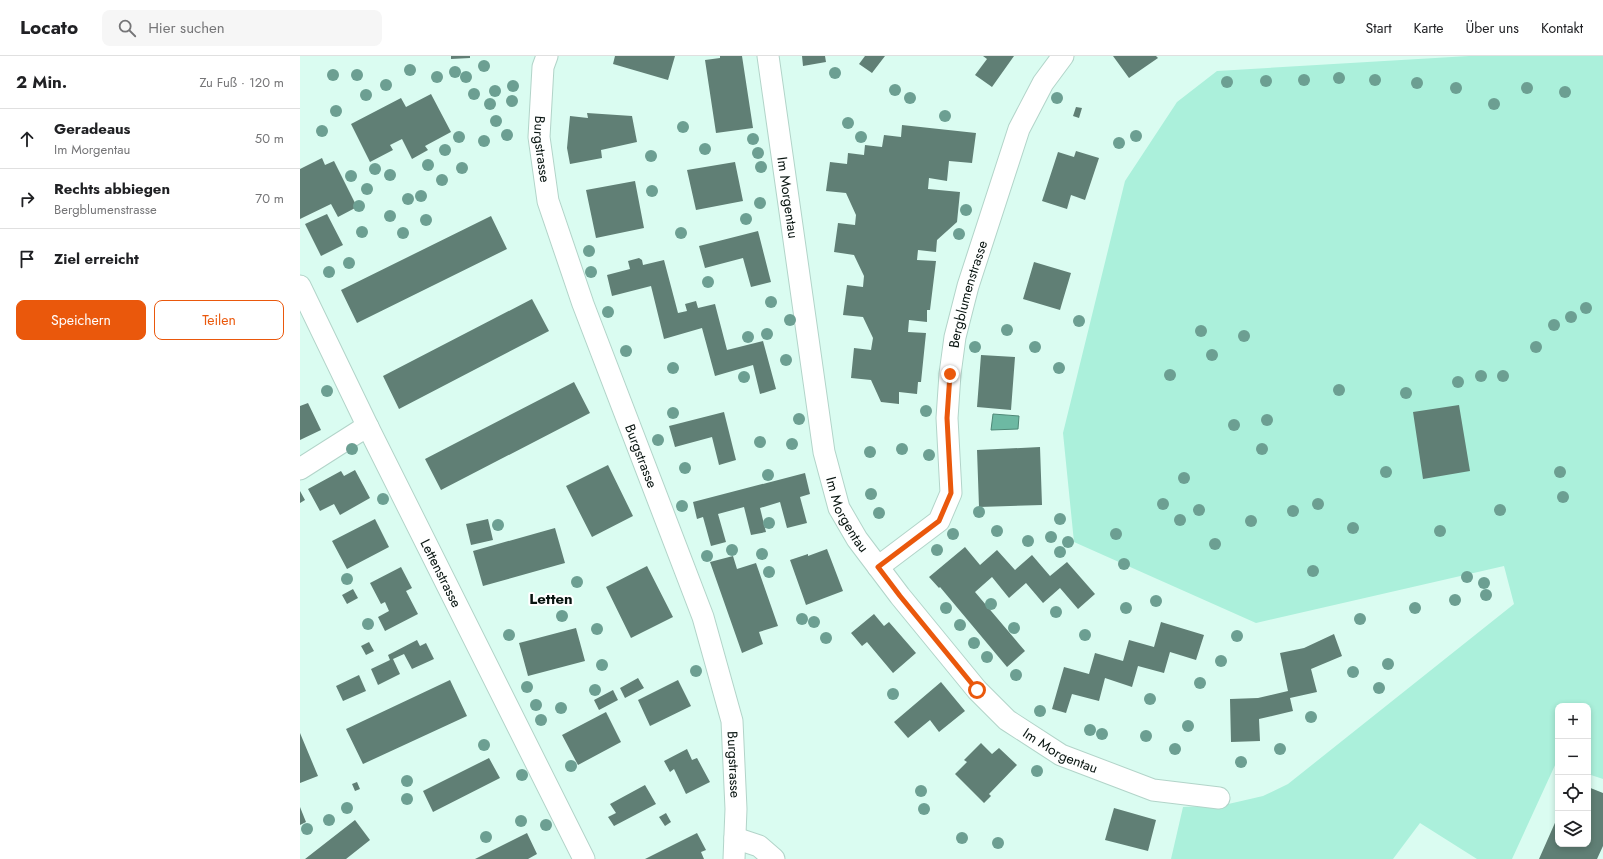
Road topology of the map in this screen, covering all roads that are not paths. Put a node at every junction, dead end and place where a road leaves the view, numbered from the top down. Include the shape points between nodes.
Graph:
1 (546, 56) edge
2 (768, 56) edge
3 (1063, 56) edge
4 (300, 286) edge
5 (368, 427) junction
6 (300, 469) edge
7 (878, 567) junction
8 (1219, 798) dead end
9 (735, 838) junction
10 (584, 859) edge
11 (734, 859) edge
12 (774, 859) edge

1 - 9 street, Burgstrasse via 543,67 539,138 548,201 568,266 703,617 732,721
2 - 7 street, Im Morgentau via 824,452 839,508 857,539
3 - 7 street, Bergblumenstrasse via 1043,83 1019,129 968,286 955,337 950,374 947,418 951,493 939,521
4 - 5 street, Lettenstrasse
5 - 6 street
5 - 10 street, Lettenstrasse
7 - 8 street, Im Morgentau via 977,690 1007,720 1061,755 1153,790
9 - 11 street, Burgstrasse
9 - 12 street via 758,846

